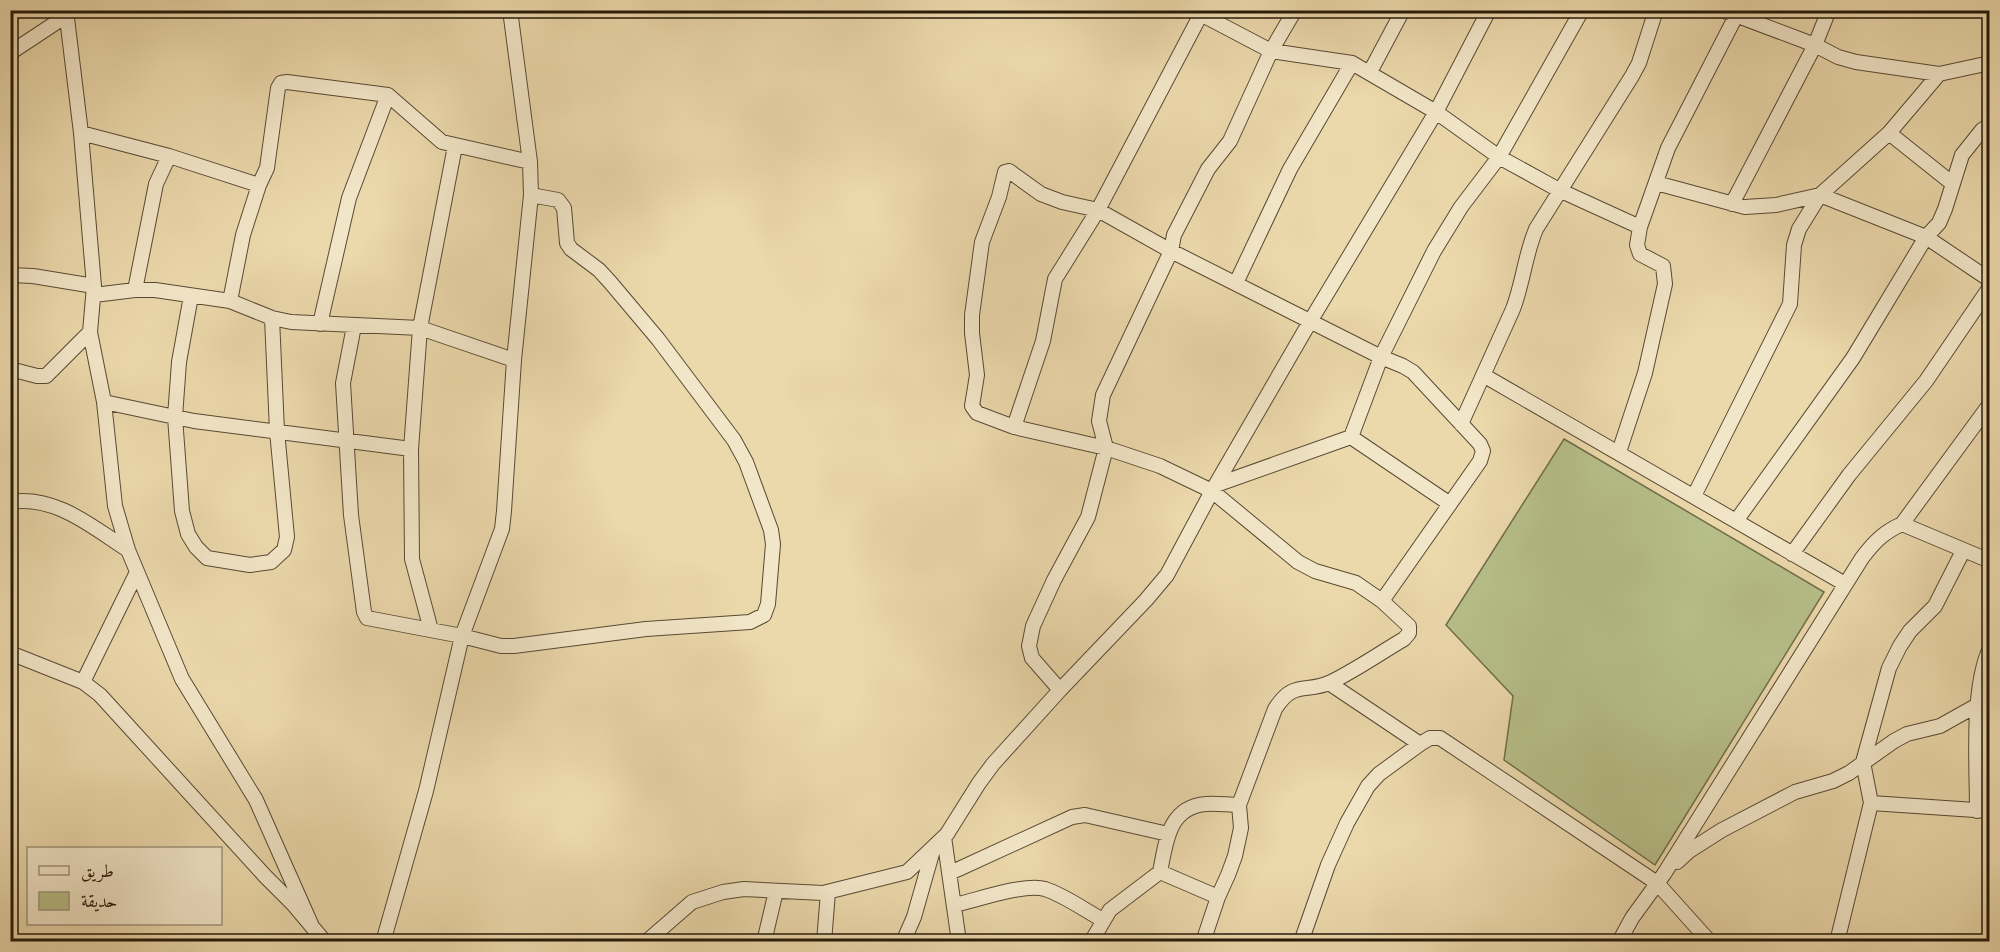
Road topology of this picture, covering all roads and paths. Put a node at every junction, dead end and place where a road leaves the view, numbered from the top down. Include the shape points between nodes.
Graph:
1 (510, 10) edge
2 (1294, 10) edge
3 (1403, 10) edge
4 (1489, 10) edge
5 (1582, 10) edge
6 (1656, 10) edge
7 (1722, 10) edge
8 (1829, 10) edge
9 (1197, 12) edge
10 (66, 13) edge
11 (1737, 13) edge
12 (1815, 45) junction
13 (1271, 51) junction
14 (10, 52) edge
15 (1352, 63) junction
16 (1989, 63) edge
17 (1370, 72) junction
18 (1939, 74) junction
19 (388, 95) junction
20 (1436, 112) junction
21 (1989, 125) edge
22 (81, 133) junction
23 (1890, 133) junction
24 (455, 146) junction
25 (169, 156) junction
26 (1499, 158) junction
27 (530, 162) junction
28 (1656, 183) junction
29 (1953, 184) junction
30 (259, 185) junction
31 (1559, 190) junction
32 (531, 195) junction
33 (1820, 195) junction
34 (1732, 204) junction
35 (1098, 210) junction
36 (1640, 227) junction
37 (1926, 237) junction
38 (1171, 251) junction
39 (10, 275) edge
40 (1989, 280) edge
41 (1236, 283) junction
42 (1989, 287) edge
43 (94, 290) junction
44 (135, 290) junction
45 (191, 296) junction
46 (230, 301) junction
47 (272, 318) junction
48 (1311, 320) junction
49 (320, 324) junction
50 (354, 326) junction
51 (420, 328) junction
52 (90, 332) junction
53 (1381, 357) junction
54 (514, 360) junction
55 (10, 369) edge
56 (1483, 375) junction
57 (104, 402) junction
58 (1989, 404) edge
59 (175, 417) junction
60 (1461, 424) junction
61 (1014, 427) junction
62 (277, 431) junction
63 (1351, 437) junction
64 (346, 440) junction
65 (1106, 448) junction
66 (411, 449) junction
67 (1619, 452) junction
68 (1214, 488) junction
69 (1694, 496) junction
70 (11, 504) edge
71 (1450, 504) junction
72 (1737, 521) junction
73 (1902, 525) junction
74 (128, 550) junction
75 (1963, 551) junction
76 (1792, 554) junction
77 (1989, 561) edge
78 (137, 572) junction
79 (1845, 585) junction
80 (1382, 601) junction
81 (431, 630) junction
82 (462, 636) junction
83 (1989, 648) edge
84 (10, 654) edge
85 (83, 682) junction
86 (1329, 683) junction
87 (1060, 690) junction
88 (1983, 700) edge
89 (1420, 744) junction
90 (1863, 762) junction
91 (1871, 803) junction
92 (1239, 805) junction
93 (1983, 811) edge
94 (1168, 834) junction
95 (945, 837) junction
96 (933, 850) junction
97 (1160, 872) junction
98 (950, 873) junction
99 (1661, 878) junction
100 (776, 891) junction
101 (828, 892) junction
102 (1218, 897) junction
103 (955, 905) junction
104 (1102, 920) junction
105 (311, 924) junction
106 (325, 942) edge
107 (383, 942) edge
108 (646, 942) edge
109 (764, 942) edge
110 (824, 942) edge
111 (903, 942) edge
112 (959, 942) edge
113 (1091, 942) edge
114 (1203, 942) edge
115 (1301, 942) edge
116 (1619, 942) edge
117 (1710, 942) edge
118 (1837, 942) edge

1 - 27 street
2 - 13 street
3 - 17 street
4 - 20 street
5 - 26 street
6 - 31 street via 1635,70
7 - 11 street
8 - 12 street
9 - 13 street
9 - 35 street
10 - 14 street
10 - 22 street
11 - 12 street
11 - 28 street via 1668,148
12 - 18 street via 1856,62
12 - 34 street
13 - 15 street
13 - 38 street via 1237,128 1209,169 1174,235
15 - 17 street
15 - 41 street via 1290,169
16 - 18 street
17 - 20 street
18 - 23 street
19 - 24 street via 441,141
19 - 30 street via 281,83 267,168
19 - 49 street via 349,198
20 - 26 street
20 - 48 street
21 - 29 street via 1962,155
22 - 25 street
22 - 43 street
23 - 29 street
23 - 33 street
24 - 27 street
24 - 51 street
25 - 30 street
25 - 44 street via 156,184
26 - 31 street
26 - 53 street via 1445,231
27 - 32 street
28 - 34 street
28 - 36 street
29 - 37 street via 1939,223
30 - 46 street via 243,236
31 - 36 street
31 - 56 street via 1528,246 1514,309
32 - 54 street
32 - 82 street via 558,200 564,208 571,249 610,282 734,440 771,530 768,604 764,615 750,622 646,629 514,646
33 - 34 street via 1776,205
33 - 37 street
33 - 69 street via 1794,245 1790,304
35 - 38 street
35 - 61 street via 1055,279 1042,341
35 - 61 street via 1052,198 1028,186 1013,172 1005,172 982,242 972,315 977,375 972,406 977,413
36 - 67 street via 1640,254 1663,266 1665,284 1644,373
37 - 40 street
37 - 72 street via 1853,358
38 - 41 street
38 - 65 street via 1103,395 1099,421
39 - 43 street via 33,276
41 - 48 street
42 - 76 street via 1926,381 1849,475
43 - 44 street
43 - 52 street
44 - 45 street
45 - 46 street
45 - 59 street via 179,362
46 - 47 street
47 - 49 street
47 - 62 street
48 - 53 street
48 - 68 street
49 - 50 street
50 - 51 street
50 - 64 street via 344,383
51 - 54 street
51 - 66 street
52 - 55 street via 46,376
52 - 57 street
53 - 60 street via 1413,372
53 - 63 street
54 - 82 street via 502,529
56 - 60 street
56 - 67 street
57 - 59 street
57 - 74 street via 115,506
58 - 73 street
59 - 62 street
59 - 62 street via 182,511 188,534 207,558 250,565 271,562 284,550 287,537
60 - 71 street via 1483,451
61 - 65 street
62 - 64 street
63 - 68 street
63 - 71 street
64 - 66 street
64 - 81 street via 364,612 374,621
65 - 68 street
65 - 87 street via 1088,518 1054,580 1033,626 1029,646 1032,658
66 - 81 street via 412,559
67 - 69 street
68 - 80 street via 1260,533 1298,562 1356,583
68 - 87 street via 1167,575
69 - 72 street
70 - 74 street via 42,502 56,506
71 - 80 street
72 - 76 street
73 - 75 street
73 - 79 street via 1875,541
74 - 78 street
75 - 77 street
75 - 90 street via 1935,606 1910,631 1889,668
76 - 79 street
78 - 85 street
78 - 105 street via 182,679 256,800
79 - 99 street
80 - 86 street via 1408,626 1409,633
81 - 82 street
82 - 107 street via 426,791
83 - 88 street via 1982,671
84 - 85 street
85 - 105 street via 100,695
86 - 89 street
86 - 92 street via 1283,696
87 - 95 street via 993,764
88 - 90 street via 1940,726 1907,734
88 - 93 street
89 - 99 street via 1430,738 1448,741
89 - 115 street via 1368,786 1328,865
90 - 91 street
90 - 99 street via 1833,781 1795,792 1722,830 1689,851
91 - 93 street
91 - 118 street
92 - 94 street via 1204,804 1187,810 1173,822
92 - 102 street via 1241,828 1235,856
94 - 97 street
94 - 98 street via 1084,815 1072,817
95 - 96 street
95 - 98 street
96 - 101 street via 907,872
96 - 111 street
97 - 102 street
97 - 104 street
98 - 103 street
99 - 116 street
99 - 117 street
100 - 101 street
100 - 108 street via 744,889 692,902
100 - 109 street
101 - 110 street
102 - 114 street
103 - 104 street via 1028,888 1044,889
103 - 112 street
104 - 113 street
105 - 106 street

